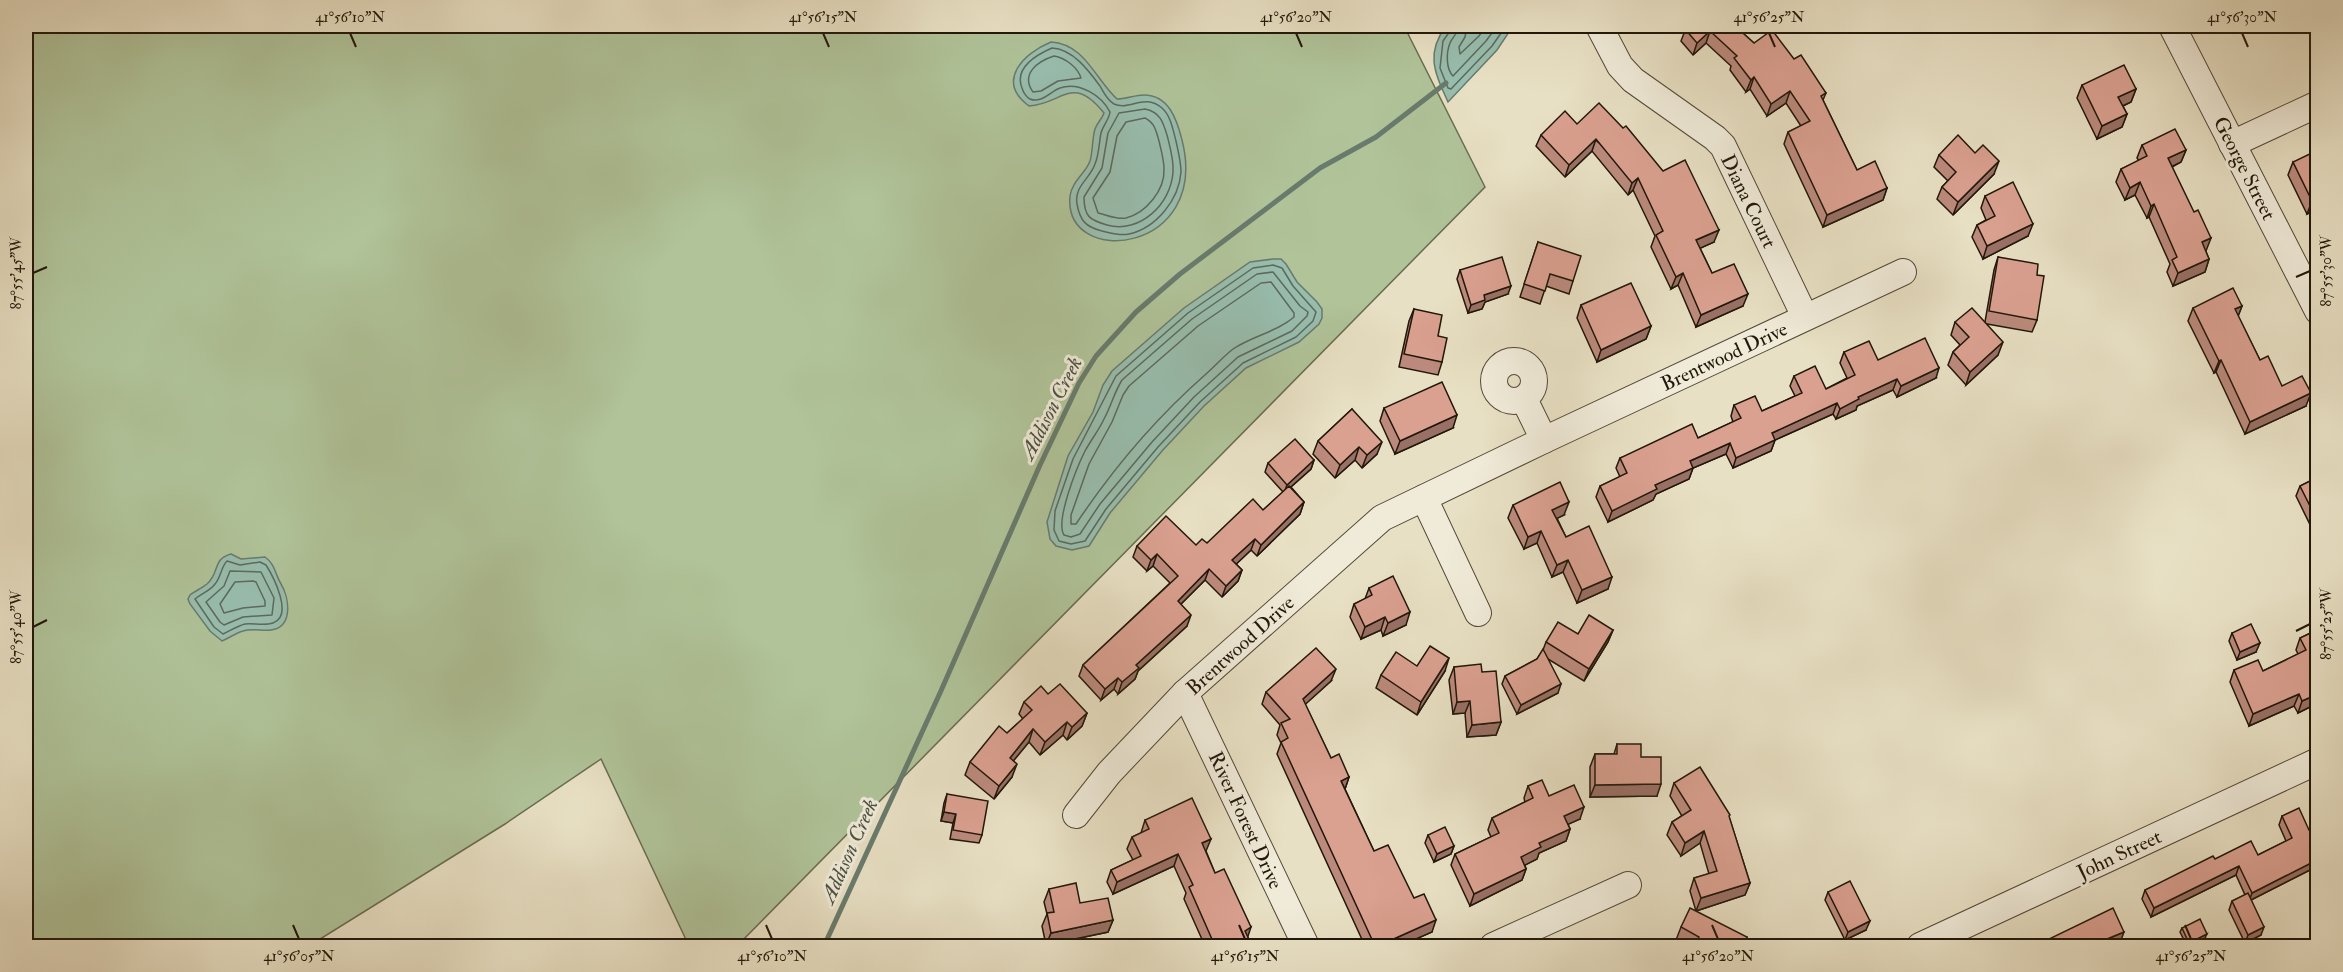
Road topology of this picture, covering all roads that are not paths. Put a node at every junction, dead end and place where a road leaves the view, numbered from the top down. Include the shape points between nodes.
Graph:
1 (1599, 26) edge
2 (2172, 26) edge
3 (2318, 104) edge
4 (2232, 144) junction
5 (1903, 272) dead end
6 (2318, 311) edge
7 (1805, 317) junction
8 (1524, 399) dead end
9 (1544, 440) junction
10 (1424, 498) junction
11 (1478, 613) dead end
12 (1185, 693) junction
13 (2318, 761) edge
14 (1076, 815) dead end
15 (1628, 885) dead end
16 (1306, 946) edge
17 (1493, 946) edge
18 (1920, 946) edge

1 - 7 street, Diana Court via 1620,66 1633,80 1723,146
2 - 4 street, George Street
3 - 4 street
4 - 6 street, George Street
5 - 7 street, Brentwood Drive
7 - 9 street, Brentwood Drive
8 - 9 street
9 - 10 street, Brentwood Drive
10 - 11 street
10 - 12 street, Brentwood Drive via 1382,518
12 - 14 street, Brentwood Drive via 1109,773
12 - 16 street, River Forest Drive
13 - 18 street, John Street
15 - 17 street

